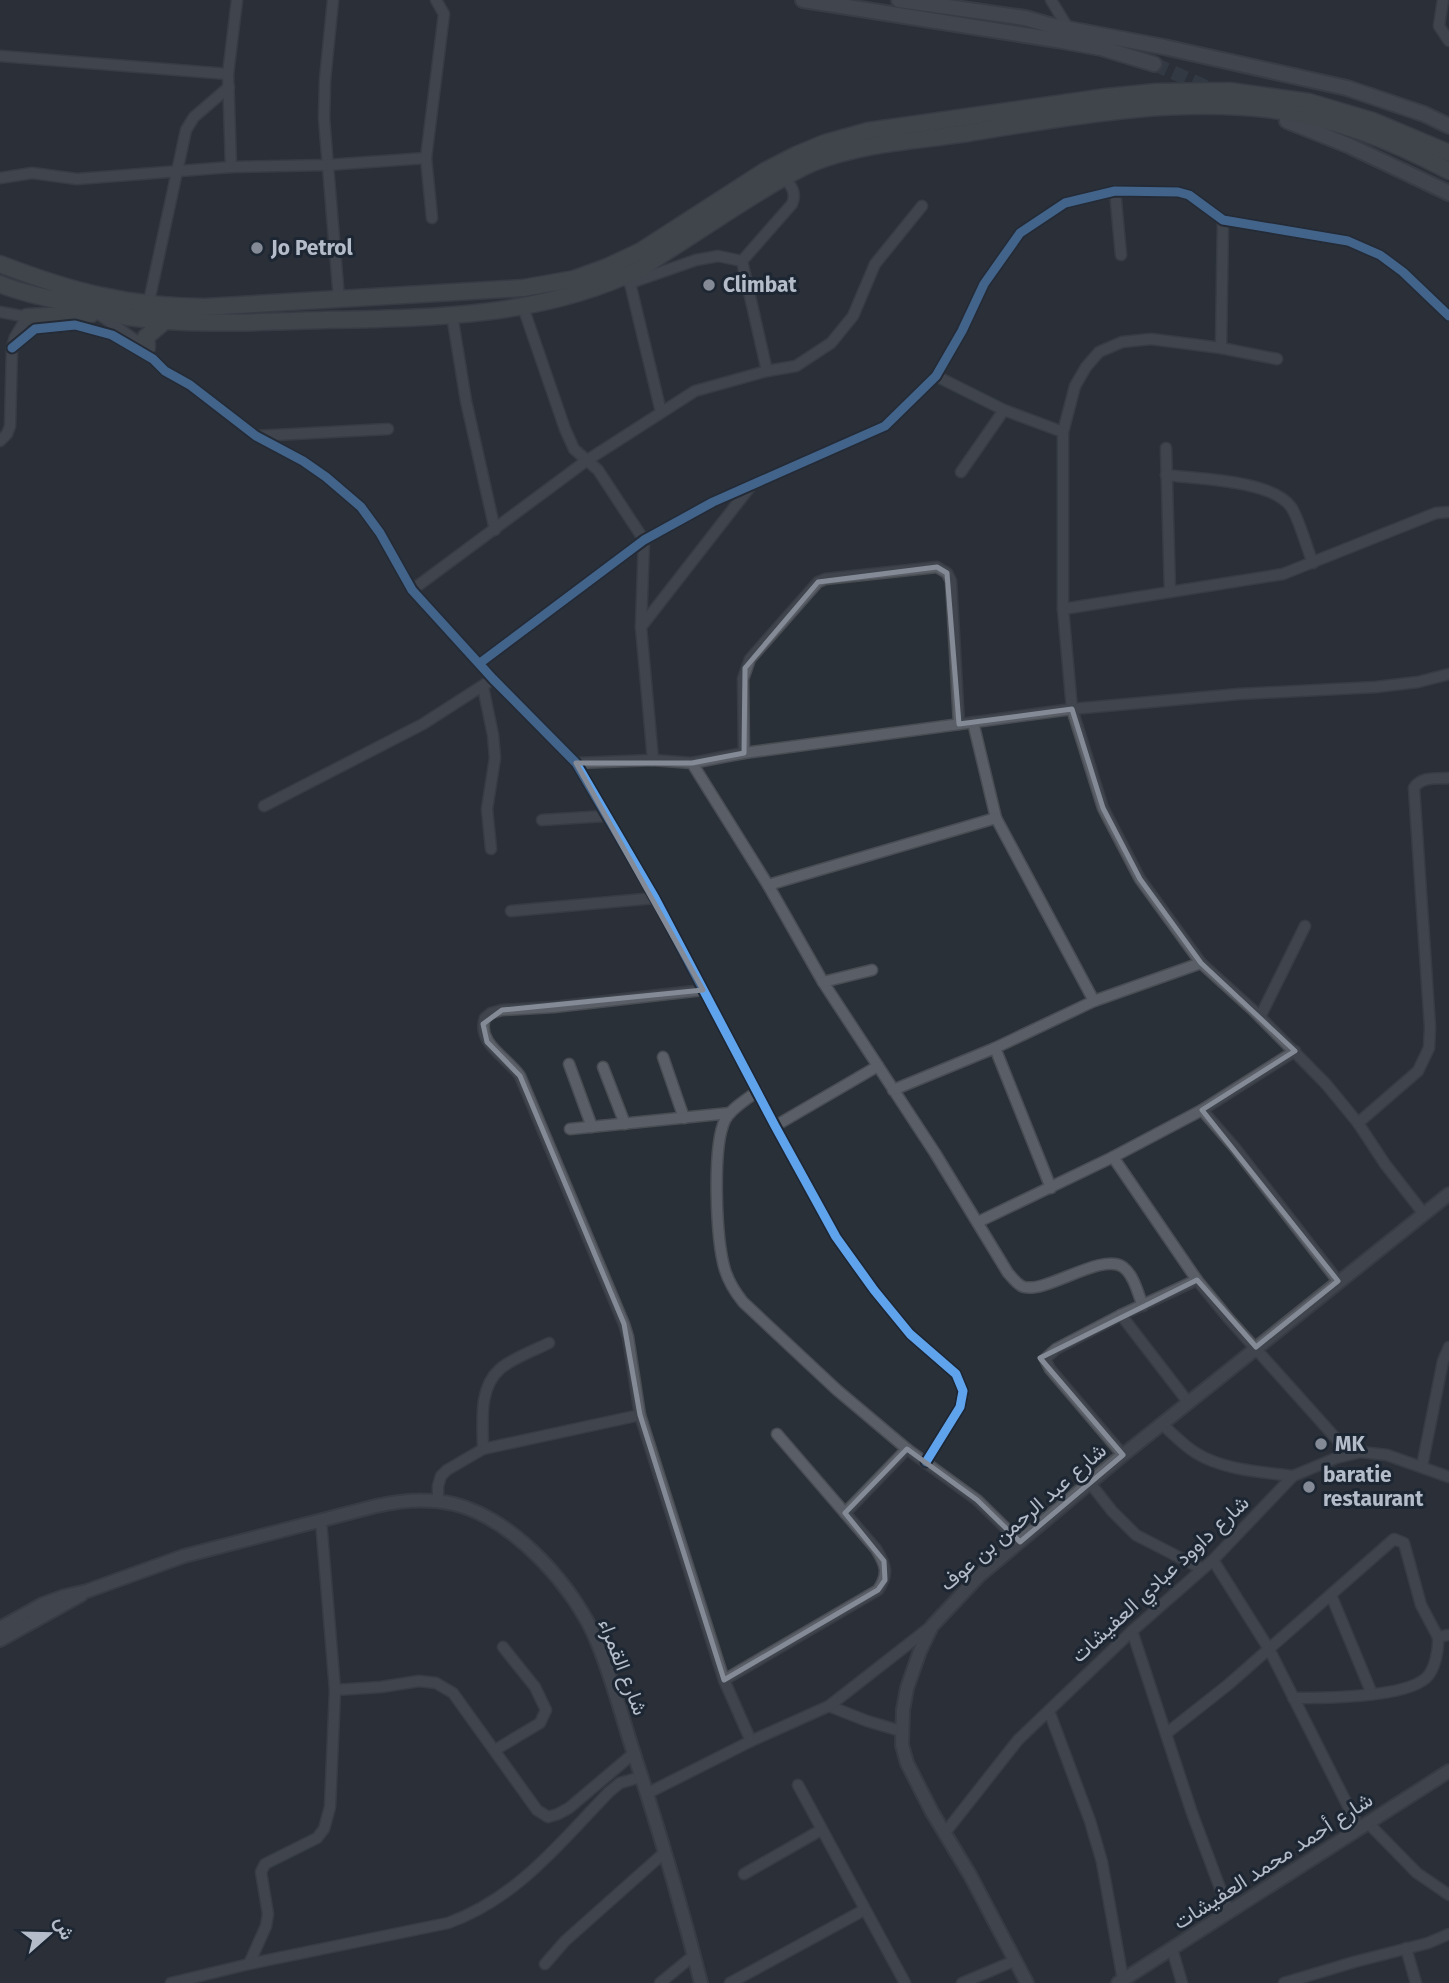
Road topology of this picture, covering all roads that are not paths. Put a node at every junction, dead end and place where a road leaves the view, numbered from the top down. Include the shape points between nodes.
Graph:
1 (237, 0) edge
2 (333, 0) edge
3 (436, 0) edge
4 (803, 0) edge
5 (899, 0) edge
6 (1051, 0) edge
7 (1443, 0) edge
8 (937, 2) edge
9 (1068, 28) junction
10 (1449, 41) edge
11 (0, 56) edge
12 (1154, 64) tunnel mouth
13 (228, 74) junction
14 (229, 87) junction
15 (1287, 121) dead end
16 (1449, 126) edge
17 (1449, 153) edge
18 (426, 158) junction
19 (327, 165) junction
20 (231, 167) junction
21 (1449, 171) edge
22 (177, 172) junction
23 (784, 177) junction
24 (0, 178) edge
25 (1434, 188) junction
26 (1115, 191) junction
27 (1449, 193) edge
28 (1449, 200) edge
29 (922, 206) dead end
30 (432, 218) dead end
31 (1223, 220) junction
32 (1121, 255) dead end
33 (742, 261) junction
34 (0, 264) edge
35 (626, 281) junction
36 (0, 284) edge
37 (339, 299) junction
38 (148, 306) junction
39 (523, 307) junction
40 (3, 313) edge
41 (106, 314) junction
42 (452, 315) junction
43 (1449, 316) edge
44 (27, 317) junction
45 (166, 320) junction
46 (15, 337) junction
47 (12, 348) junction
48 (1221, 348) junction
49 (150, 353) junction
50 (1277, 359) dead end
51 (767, 372) junction
52 (936, 376) junction
53 (1004, 410) junction
54 (661, 411) junction
55 (388, 429) dead end
56 (1063, 432) junction
57 (256, 436) junction
58 (0, 441) edge
59 (1166, 448) dead end
60 (586, 461) junction
61 (961, 472) dead end
62 (1166, 475) junction
63 (753, 483) junction
64 (1449, 512) edge
65 (495, 530) junction
66 (643, 540) junction
67 (1313, 563) junction
68 (412, 590) junction
69 (1170, 592) junction
70 (1063, 609) junction
71 (640, 627) junction
72 (480, 663) junction
73 (1449, 674) edge
74 (493, 679) junction
75 (483, 687) junction
76 (1072, 709) junction
77 (974, 722) junction
78 (959, 724) junction
79 (744, 753) junction
80 (653, 760) junction
81 (576, 763) junction
82 (692, 763) junction
83 (1449, 778) edge
84 (264, 806) dead end
85 (606, 816) junction
86 (996, 818) junction
87 (542, 820) dead end
88 (491, 849) dead end
89 (768, 885) junction
90 (654, 898) junction
91 (511, 911) dead end
92 (1305, 926) dead end
93 (1201, 963) junction
94 (872, 970) dead end
95 (823, 982) junction
96 (703, 990) junction
97 (1094, 1001) junction
98 (1260, 1017) junction
99 (995, 1048) junction
100 (1294, 1051) junction
101 (663, 1057) dead end
102 (569, 1064) dead end
103 (878, 1066) junction
104 (603, 1067) dead end
105 (893, 1090) junction
106 (757, 1091) junction
107 (1202, 1110) junction
108 (730, 1113) junction
109 (684, 1118) junction
110 (1358, 1123) junction
111 (625, 1124) junction
112 (775, 1126) junction
113 (592, 1127) junction
114 (570, 1129) dead end
115 (1113, 1157) junction
116 (1051, 1188) junction
117 (1449, 1194) edge
118 (1424, 1214) junction
119 (978, 1222) junction
120 (1197, 1280) junction
121 (1338, 1281) junction
122 (1143, 1306) junction
123 (1121, 1315) junction
124 (549, 1343) dead end
125 (1256, 1347) junction
126 (1449, 1347) edge
127 (1188, 1402) junction
128 (640, 1415) junction
129 (1162, 1424) junction
130 (777, 1434) dead end
131 (484, 1449) junction
132 (907, 1449) junction
133 (1350, 1454) junction
134 (1123, 1455) junction
135 (926, 1462) junction
136 (1422, 1466) junction
137 (1293, 1476) junction
138 (1449, 1477) edge
139 (1090, 1483) junction
140 (438, 1501) junction
141 (845, 1513) junction
142 (321, 1521) junction
143 (1020, 1542) junction
144 (1213, 1560) junction
145 (1202, 1569) junction
146 (87, 1591) junction
147 (1331, 1595) junction
148 (932, 1626) junction
149 (0, 1628) edge
150 (1132, 1631) junction
151 (1449, 1635) edge
152 (1438, 1637) junction
153 (0, 1640) edge
154 (503, 1647) dead end
155 (1269, 1648) junction
156 (724, 1680) junction
157 (335, 1690) junction
158 (1372, 1694) junction
159 (1293, 1698) junction
160 (830, 1706) junction
161 (1049, 1711) junction
162 (901, 1731) junction
163 (1167, 1733) junction
164 (751, 1741) junction
165 (495, 1750) junction
166 (634, 1753) junction
167 (1449, 1771) edge
168 (642, 1777) junction
169 (798, 1785) dead end
170 (648, 1793) junction
171 (1363, 1826) junction
172 (821, 1830) junction
173 (944, 1834) junction
174 (665, 1852) junction
175 (744, 1874) dead end
176 (1449, 1895) edge
177 (864, 1910) junction
178 (1229, 1912) junction
179 (1449, 1934) edge
180 (1406, 1948) junction
181 (1172, 1949) junction
182 (694, 1955) junction
183 (1014, 1961) junction
184 (249, 1964) junction
185 (545, 1964) dead end
186 (1120, 1981) edge
187 (172, 1983) edge
188 (660, 1983) edge
189 (701, 1983) edge
190 (730, 1983) edge
191 (905, 1983) edge
192 (962, 1983) edge
193 (1027, 1983) edge
194 (1182, 1983) edge
195 (1284, 1983) edge
196 (1416, 1983) edge

1 - 13 street
2 - 19 street via 325,80
3 - 18 street via 444,14
4 - 12 main road via 1101,48
5 - 8 main road
6 - 9 street
7 - 10 street via 1439,26
8 - 9 main road
9 - 16 main road via 1347,88
11 - 13 street
13 - 14 street
14 - 20 street
14 - 22 street via 189,123
15 - 25 main road
17 - 37 highway via 1373,121 1281,97 1202,90 1106,97 868,131 825,143 765,171 633,255 574,279 523,288
18 - 19 street
18 - 30 street
19 - 20 street
19 - 37 street
20 - 22 street
21 - 23 highway via 1381,138 1348,128 1277,111 1209,106 1098,113 869,146 814,162
22 - 24 street via 77,179 32,173
22 - 38 street
23 - 33 street via 794,190 792,204
23 - 35 highway
25 - 27 main road
25 - 28 street
26 - 31 street via 1178,192
26 - 32 street
26 - 52 street via 1065,202 1020,233 984,284
29 - 51 street via 875,264 853,316 831,343 796,366
31 - 43 street via 1348,241 1380,255 1403,272
31 - 48 street
33 - 35 street via 718,256
33 - 51 street
34 - 38 highway via 37,279
35 - 39 highway
35 - 54 street
36 - 41 highway
37 - 38 highway
39 - 42 highway
39 - 60 street via 565,429
40 - 44 street
40 - 46 street
41 - 44 highway
41 - 45 highway
41 - 49 street
42 - 45 highway via 277,322
42 - 65 street
44 - 46 street
45 - 49 highway via 146,337
46 - 47 street
47 - 49 street via 35,329 75,325 112,335
47 - 58 street via 10,426
48 - 50 street
48 - 56 street via 1151,339 1122,342 1100,352 1075,386
49 - 57 street via 165,371
51 - 54 street via 695,391
52 - 53 street
52 - 63 street via 885,426
53 - 56 street
53 - 61 street
54 - 60 street
55 - 57 street
56 - 70 street
57 - 68 street via 344,490 380,533
59 - 62 street
60 - 65 street
60 - 66 street via 598,470
62 - 67 street via 1265,489 1281,497 1292,507
62 - 69 street
63 - 66 street
63 - 71 street
64 - 67 street via 1436,513
65 - 68 street
66 - 71 street
66 - 72 street
67 - 69 street via 1247,582
68 - 72 street
69 - 70 street
70 - 76 street
71 - 80 street
72 - 74 street
73 - 76 street via 1376,687
74 - 75 street
74 - 81 street
75 - 84 street via 423,724
75 - 88 street via 495,758 487,809
76 - 77 street
76 - 93 street via 1103,808 1117,836 1140,878
77 - 78 street
77 - 86 street
78 - 79 street
78 - 79 street via 947,573 937,567 825,579 809,590 745,668
79 - 82 street
80 - 81 street
80 - 82 street
81 - 85 street
82 - 89 street
83 - 110 street via 1426,779 1414,788 1429,1048 1418,1071
85 - 87 street
85 - 90 street
86 - 89 street
86 - 97 street
89 - 95 street
90 - 91 street
90 - 96 street
92 - 98 street
93 - 97 street
93 - 98 street
94 - 95 street
95 - 103 street
96 - 106 street
96 - 128 street via 502,1010 491,1013 483,1024 487,1042 520,1076 624,1324
97 - 99 street
98 - 100 street
99 - 105 street
99 - 116 street
100 - 107 street
100 - 110 street
101 - 109 street
102 - 113 street
103 - 105 street
103 - 112 street
104 - 111 street
105 - 119 street
106 - 108 street
106 - 112 street
107 - 115 street
107 - 121 street
108 - 109 street
108 - 132 street via 719,1146 718,1208 725,1269 733,1289 836,1390
109 - 111 street
110 - 118 street
111 - 113 street
112 - 135 street via 855,1264 910,1334 961,1383 960,1407
113 - 114 street
115 - 116 street
115 - 120 street
116 - 119 street
117 - 118 street, شارع عبد الرحمن بن عوف
118 - 121 street, شارع عبد الرحمن بن عوف
119 - 122 street via 1008,1273 1021,1286 1115,1264 1128,1273
120 - 122 street
120 - 125 street
121 - 125 street, شارع عبد الرحمن بن عوف
122 - 123 street
123 - 127 street
123 - 134 street via 1045,1359
124 - 131 street via 500,1369 489,1384 483,1403
125 - 127 street, شارع عبد الرحمن بن عوف
125 - 133 street
126 - 136 street
127 - 129 street, شارع عبد الرحمن بن عوف
128 - 131 street
128 - 156 street
129 - 134 street, شارع عبد الرحمن بن عوف
129 - 137 street via 1199,1455 1257,1472
130 - 141 street
131 - 140 street via 441,1476
132 - 135 street
132 - 141 street
133 - 136 street, شارع داوود عبادي العفيشات via 1387,1455
133 - 137 street, شارع داوود عبادي العفيشات
134 - 139 street, شارع عبد الرحمن بن عوف
135 - 143 street via 977,1500
136 - 138 street, شارع داوود عبادي العفيشات
137 - 144 street, شارع داوود عبادي العفيشات
139 - 143 street, شارع عبد الرحمن بن عوف
139 - 145 street via 1136,1535
140 - 142 street, شارع القمراء via 394,1502
140 - 166 street, شارع القمراء via 494,1521 529,1547 559,1579 597,1642
141 - 156 street via 884,1561 885,1580 878,1590
142 - 146 street, شارع القمراء via 207,1549
142 - 157 street
143 - 148 street, شارع عبد الرحمن بن عوف via 965,1589
144 - 145 street, شارع داوود عبادي العفيشات
144 - 155 street
145 - 150 street, شارع داوود عبادي العفيشات
146 - 149 street, شارع القمراء via 43,1604
146 - 153 street, شارع القمراء
147 - 152 street via 1399,1539 1406,1547 1426,1617
147 - 155 street
147 - 158 street
148 - 160 street
148 - 162 street, شارع عبد الرحمن بن عوف via 912,1672
150 - 161 street, شارع داوود عبادي العفيشات
150 - 163 street
151 - 152 street
152 - 158 street via 1428,1676 1413,1685
154 - 165 street via 535,1687 546,1710 540,1723
155 - 159 street
155 - 163 street
156 - 164 street
157 - 165 street via 436,1683 453,1693
157 - 184 street via 330,1807 324,1829 317,1838 265,1864 261,1872 268,1914
158 - 159 street
159 - 171 street
160 - 162 street
160 - 164 street
161 - 173 street, شارع داوود عبادي العفيشات via 1018,1740
161 - 186 street via 1102,1862
162 - 173 street, شارع عبد الرحمن بن عوف via 907,1763
163 - 178 street
164 - 170 street
165 - 166 street via 537,1810 548,1816 569,1808
166 - 168 street, شارع القمراء
167 - 171 street, شارع أحمد محمد العفيشات
168 - 170 street, شارع القمراء
168 - 184 street via 620,1783 524,1879 469,1915
169 - 172 street
170 - 174 street, شارع القمراء
171 - 176 street
171 - 178 street, شارع أحمد محمد العفيشات
172 - 175 street
172 - 177 street
173 - 183 street, شارع عبد الرحمن بن عوف
174 - 182 street, شارع القمراء
174 - 185 street
177 - 190 street
177 - 191 street
178 - 181 street, شارع أحمد محمد العفيشات
179 - 180 street
180 - 195 street
180 - 196 street
181 - 186 street, شارع أحمد محمد العفيشات
181 - 194 street
182 - 188 street
182 - 189 street, شارع القمراء
183 - 192 street
183 - 193 street, شارع عبد الرحمن بن عوف
184 - 187 street

